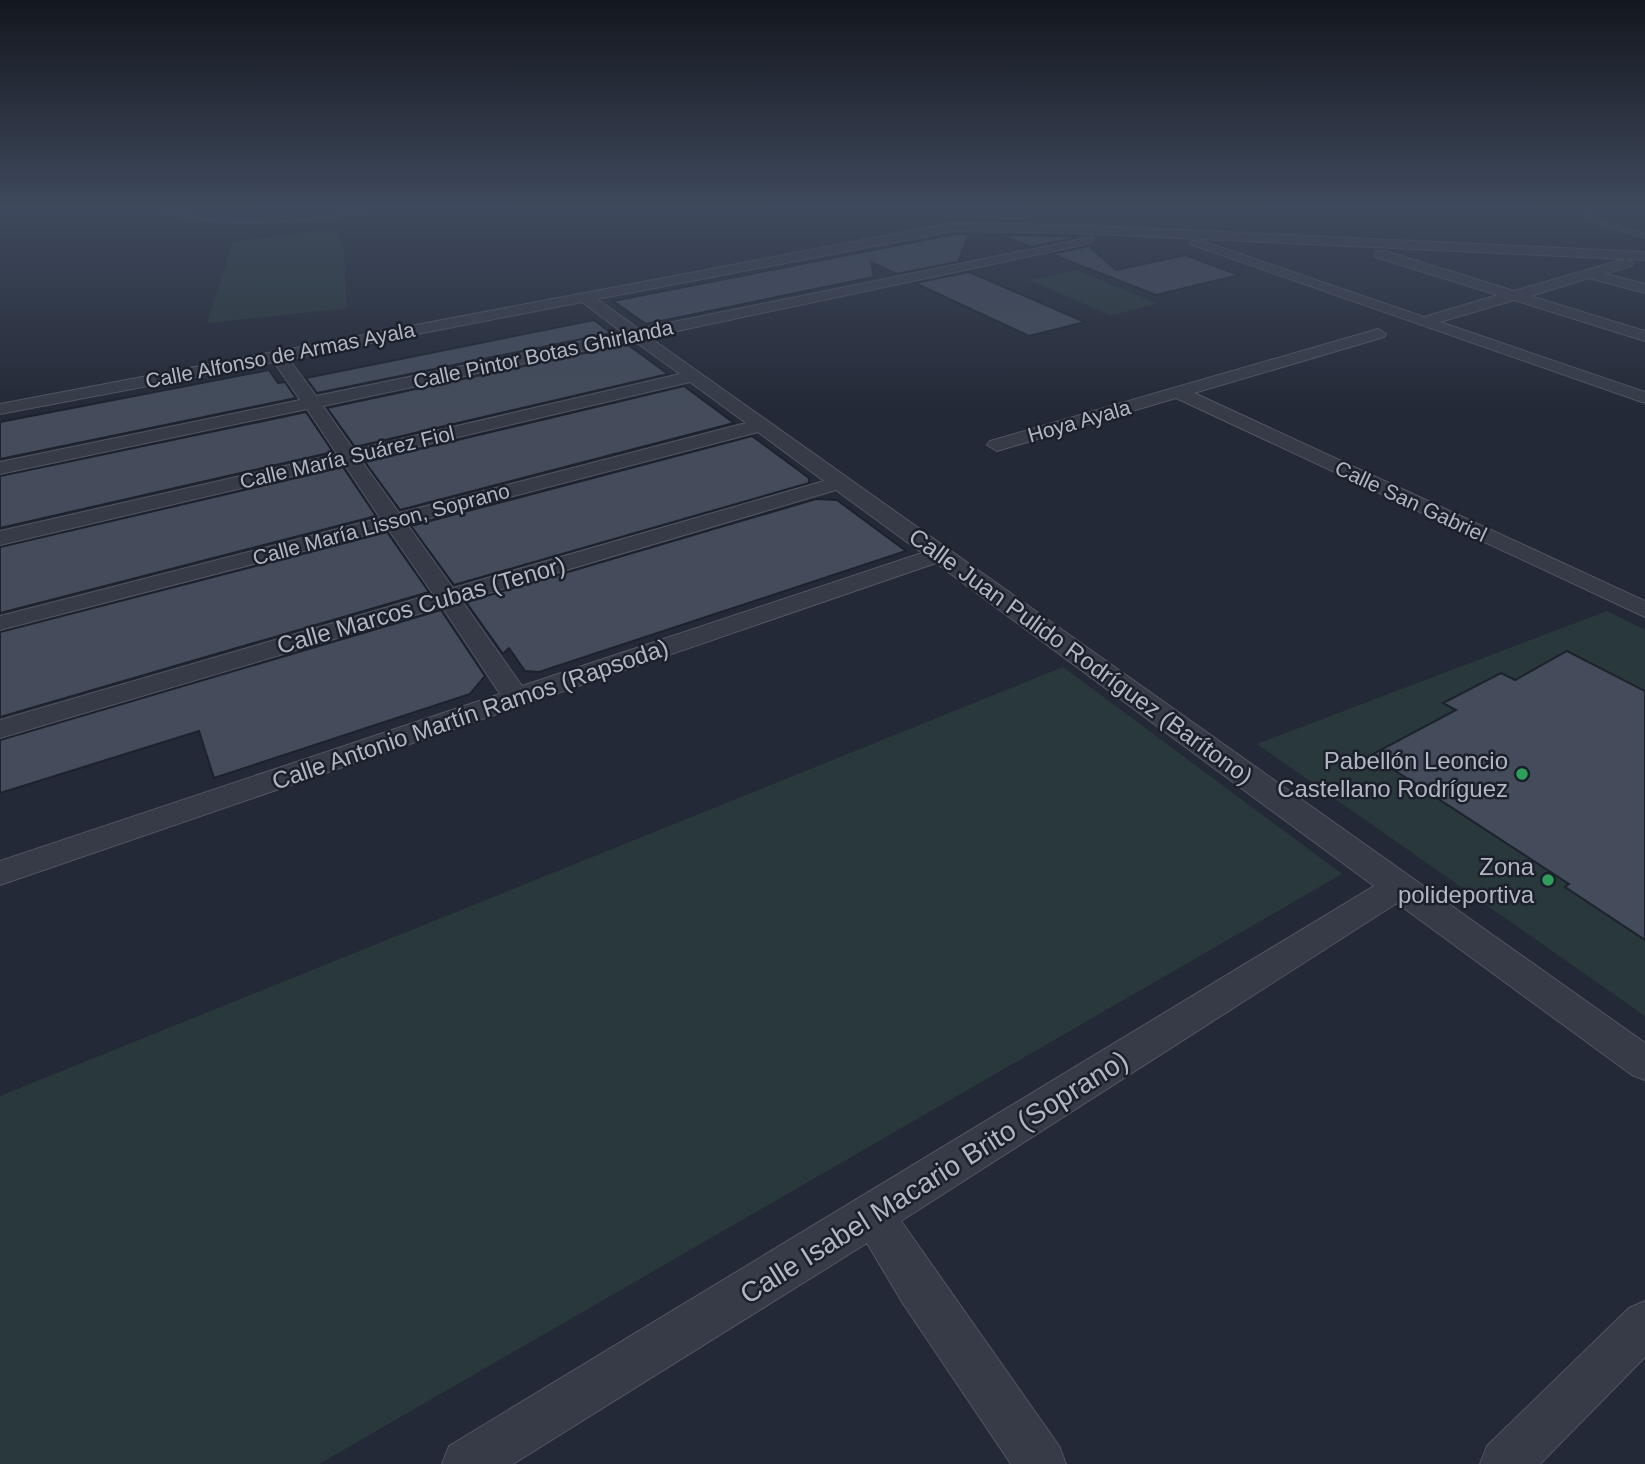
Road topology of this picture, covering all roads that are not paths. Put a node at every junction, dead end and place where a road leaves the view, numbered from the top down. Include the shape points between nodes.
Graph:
1 (688, 277) edge
2 (912, 277) edge
3 (1294, 277) edge
4 (1456, 277) edge
5 (1576, 277) edge
6 (1601, 277) edge
7 (1645, 289) edge
8 (1514, 295) junction
9 (584, 297) junction
10 (1423, 322) junction
11 (1378, 334) dead end
12 (637, 335) junction
13 (1645, 336) edge
14 (278, 355) junction
15 (695, 376) junction
16 (1170, 395) junction
17 (1645, 398) edge
18 (311, 403) junction
19 (0, 409) edge
20 (762, 425) junction
21 (997, 445) dead end
22 (349, 457) junction
23 (0, 468) edge
24 (841, 482) junction
25 (394, 521) junction
26 (0, 538) edge
27 (940, 554) junction
28 (447, 598) junction
29 (1645, 610) edge
30 (0, 623) edge
31 (517, 698) junction
32 (0, 729) edge
33 (0, 873) edge
34 (1399, 886) junction
35 (1645, 1064) edge
36 (873, 1215) junction
37 (1645, 1324) edge
38 (467, 1464) edge
39 (1041, 1464) edge
40 (1505, 1464) edge

1 - 9 street, Calle Alfonso de Armas Ayala
2 - 12 street, Calle Pintor Botas Ghirlanda
3 - 10 street
4 - 8 street
5 - 8 street
6 - 7 street
8 - 10 street
8 - 13 street
9 - 12 street, Calle Juan Pulido Rodríguez (Barítono)
9 - 14 street, Calle Alfonso de Armas Ayala
10 - 17 street
11 - 16 street
12 - 15 street, Calle Juan Pulido Rodríguez (Barítono)
12 - 18 street, Calle Pintor Botas Ghirlanda
14 - 18 street
14 - 19 street, Calle Alfonso de Armas Ayala
15 - 20 street, Calle Juan Pulido Rodríguez (Barítono)
15 - 22 street, Calle María Suárez Fiol
16 - 21 street, Hoya Ayala
16 - 29 street, Calle San Gabriel
18 - 22 street
18 - 23 street, Calle Pintor Botas Ghirlanda
20 - 24 street, Calle Juan Pulido Rodríguez (Barítono)
20 - 25 street, Calle María Lisson, Soprano
22 - 25 street
22 - 26 street, Calle María Suárez Fiol
24 - 27 street, Calle Juan Pulido Rodríguez (Barítono)
24 - 28 street, Calle Marcos Cubas (Tenor)
25 - 28 street
25 - 30 street, Calle María Lisson, Soprano
27 - 31 street, Calle Antonio Martín Ramos (Rapsoda)
27 - 34 street, Calle Juan Pulido Rodríguez (Barítono)
28 - 31 street
28 - 32 street, Calle Marcos Cubas (Tenor)
31 - 33 street, Calle Antonio Martín Ramos (Rapsoda)
34 - 35 street, Calle Juan Pulido Rodríguez (Barítono)
34 - 36 street, Calle Isabel Macario Brito (Soprano)
36 - 38 street, Calle Isabel Macario Brito (Soprano)
36 - 39 street
37 - 40 street

